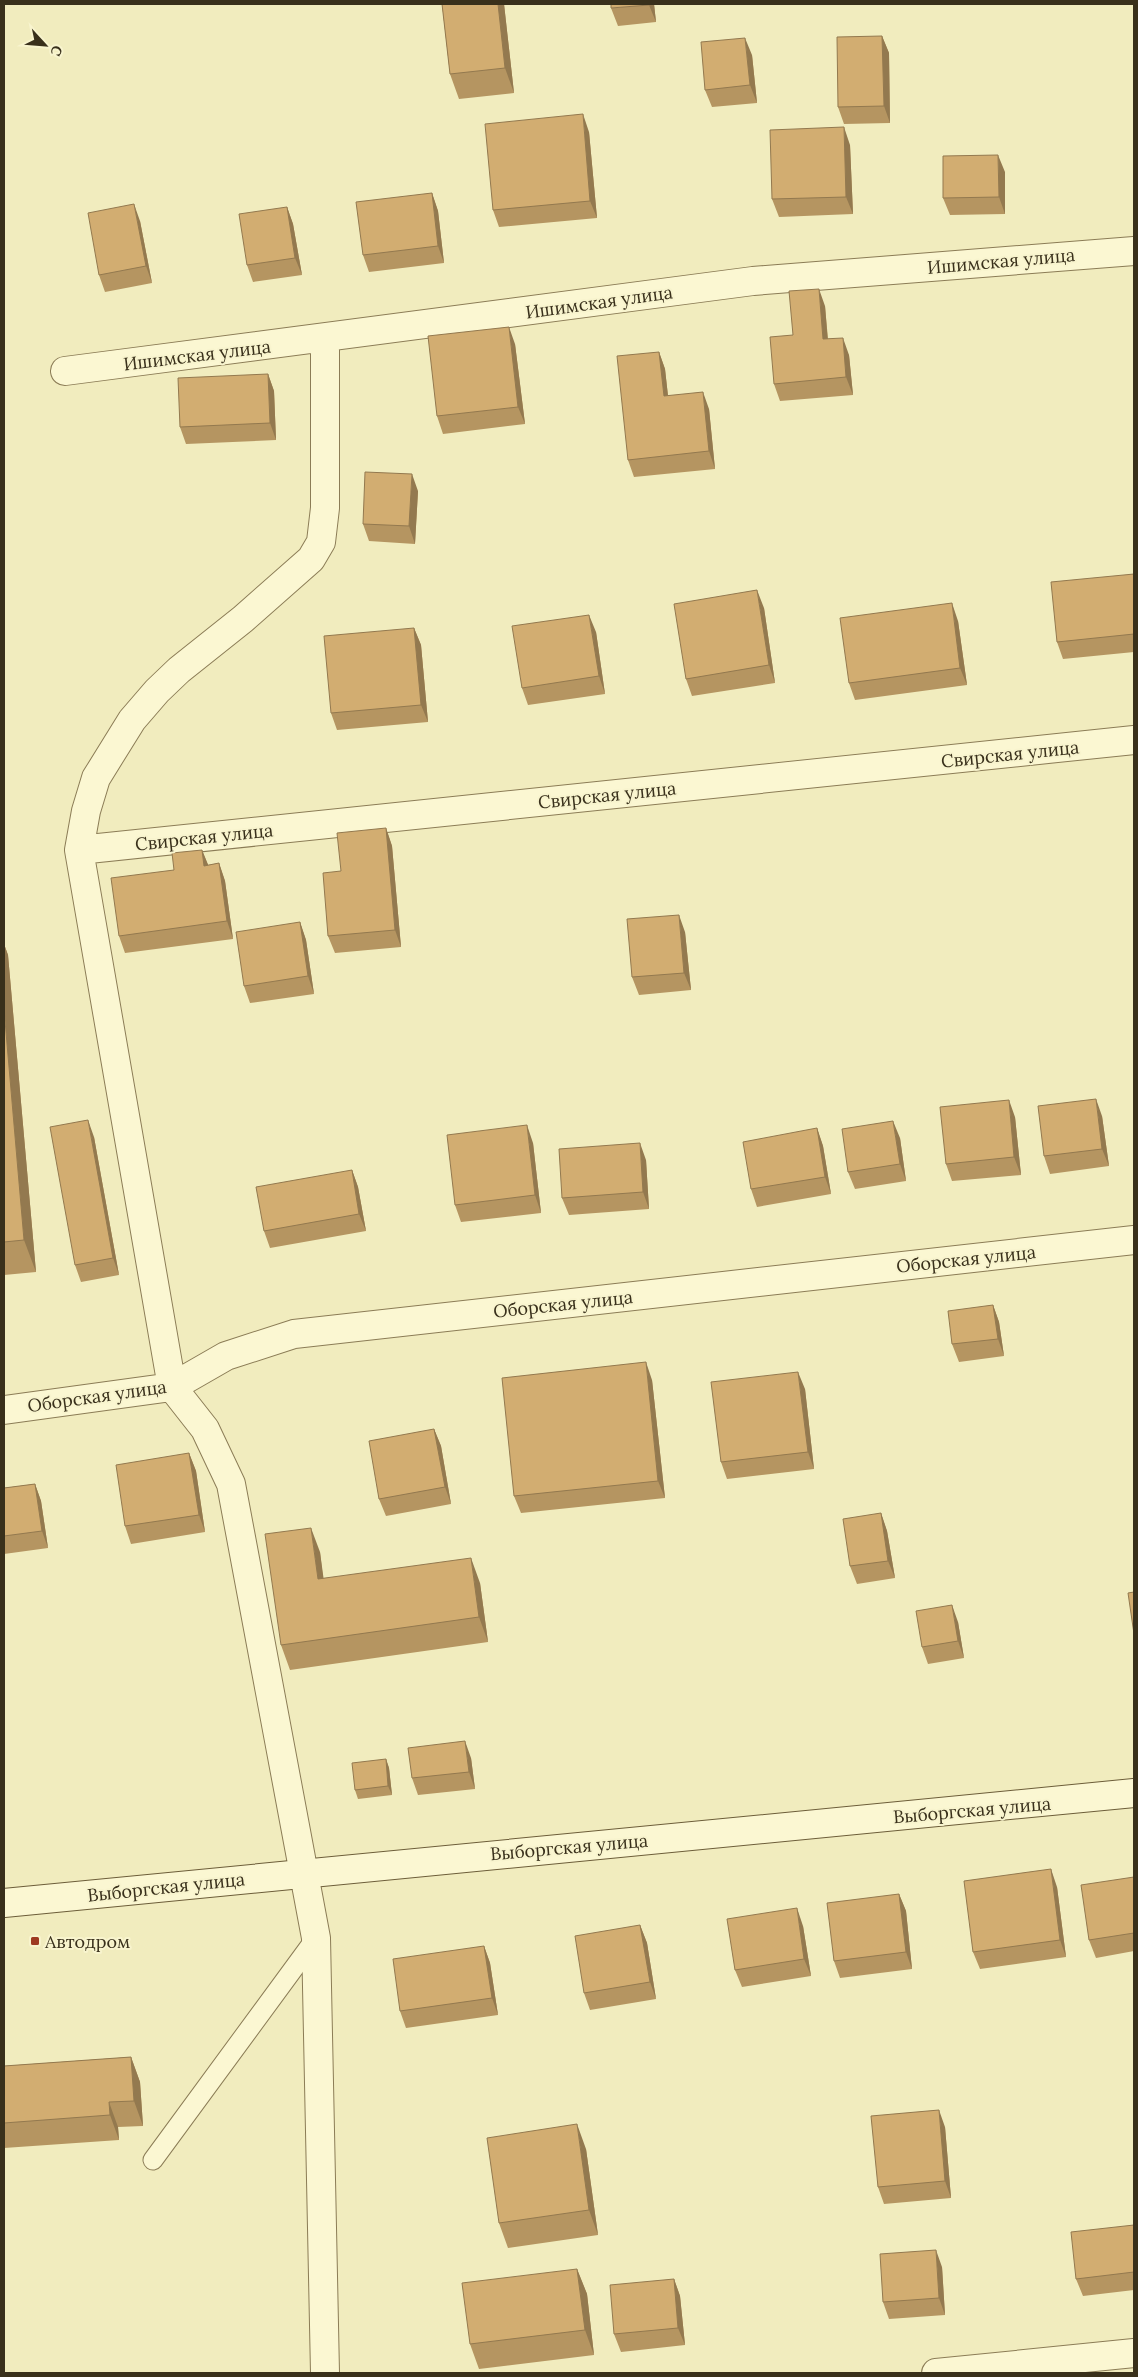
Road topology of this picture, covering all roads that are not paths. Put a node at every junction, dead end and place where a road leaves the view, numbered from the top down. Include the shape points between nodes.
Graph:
1 (1134, 251) edge
2 (325, 338) junction
3 (65, 372) dead end
4 (1134, 740) edge
5 (79, 850) junction
6 (1134, 1240) edge
7 (172, 1387) junction
8 (4, 1410) edge
9 (1134, 1793) edge
10 (304, 1872) junction
11 (4, 1903) edge
12 (316, 1938) junction
13 (154, 2160) dead end
14 (1134, 2353) edge
15 (325, 2373) edge
16 (936, 2373) edge

1 - 2 street, Ишимская улица via 753,281
2 - 3 street, Ишимская улица
2 - 5 street via 326,508 321,542 311,559 179,670 132,720 96,778
4 - 5 street, Свирская улица
5 - 7 street
6 - 7 street, Оборская улица via 294,1334 226,1356
7 - 8 street, Оборская улица
7 - 10 street via 205,1429 231,1484
9 - 10 street, Выборгская улица
10 - 11 street, Выборгская улица
10 - 12 street
12 - 13 lane
12 - 15 street
14 - 16 street

